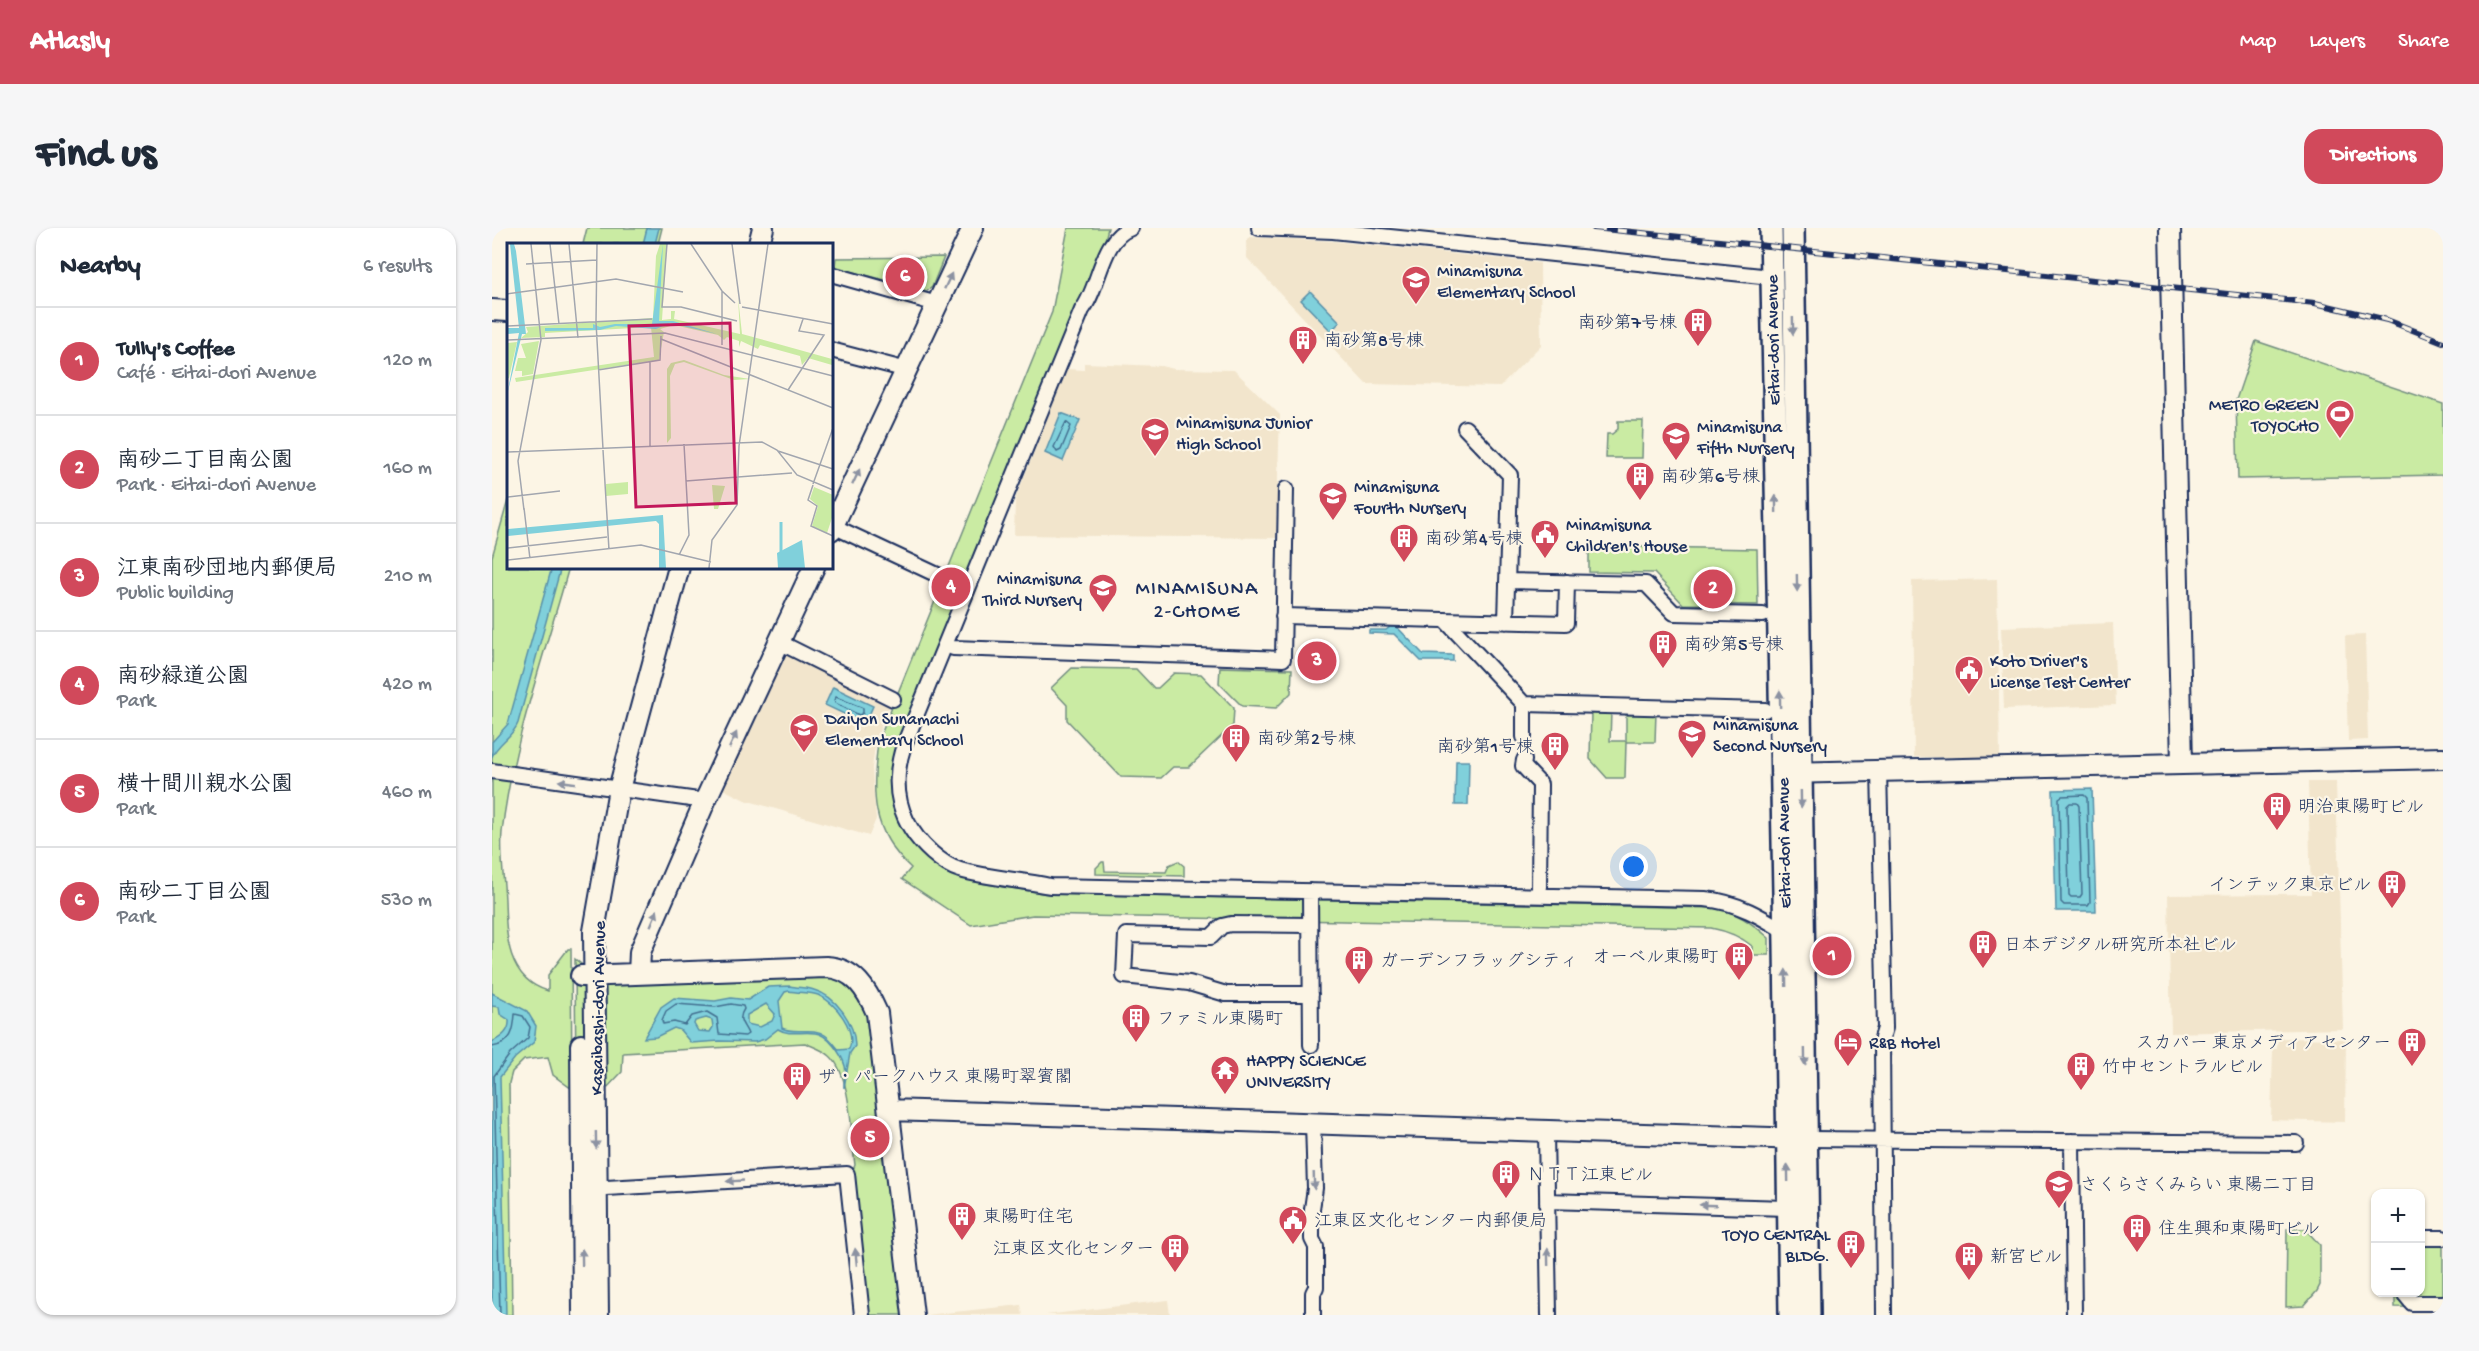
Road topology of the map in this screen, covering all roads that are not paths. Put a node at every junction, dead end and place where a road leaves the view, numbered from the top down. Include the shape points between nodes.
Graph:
1 (763, 228) edge
2 (973, 228) edge
3 (1131, 228) edge
4 (1259, 228) edge
5 (2170, 228) edge
6 (1792, 233) edge
7 (759, 243) edge
8 (1771, 252) edge
9 (832, 274) edge
10 (937, 304) junction
11 (492, 310) edge
12 (507, 311) edge
13 (832, 350) edge
14 (907, 370) junction
15 (1466, 428) dead end
16 (1286, 489) dead end
17 (832, 528) edge
18 (665, 568) edge
19 (679, 568) edge
20 (814, 568) edge
21 (944, 578) dead end
22 (1507, 581) junction
23 (1567, 582) junction
24 (1763, 615) dead end
25 (1283, 616) junction
26 (1445, 620) junction
27 (1506, 622) junction
28 (778, 642) junction
29 (953, 648) dead end
30 (893, 699) dead end
31 (1524, 704) junction
32 (1765, 710) dead end
33 (1524, 737) tunnel mouth
34 (2443, 758) edge
35 (1524, 760) tunnel mouth
36 (2182, 764) junction
37 (1880, 770) junction
38 (492, 771) edge
39 (1791, 773) junction
40 (613, 788) junction
41 (705, 801) junction
42 (1539, 887) dead end
43 (1310, 891) junction
44 (1310, 925) junction
45 (1794, 936) junction
46 (639, 974) junction
47 (587, 976) junction
48 (1311, 994) junction
49 (1311, 1045) dead end
50 (889, 1110) junction
51 (1312, 1122) junction
52 (1546, 1131) junction
53 (1797, 1138) junction
54 (1884, 1140) junction
55 (2072, 1141) junction
56 (2296, 1143) dead end
57 (589, 1189) junction
58 (1546, 1201) junction
59 (1788, 1208) junction
60 (2425, 1238) edge
61 (2443, 1238) edge
62 (2407, 1297) edge
63 (2443, 1303) edge
64 (583, 1315) edge
65 (598, 1315) edge
66 (862, 1315) edge
67 (913, 1315) edge
68 (1313, 1315) edge
69 (1549, 1315) edge
70 (1790, 1315) edge
71 (1809, 1315) edge
72 (1884, 1315) edge
73 (2074, 1315) edge

1 - 7 street
10 -> 2 street
3 - 43 street via 1123,231 1110,248 1082,310 904,745 898,762 904,817 915,837 958,870 1050,886
4 - 8 street
5 - 36 street
6 -> 39 main road, Eitai-dori Avenue
39 -> 8 main road, Eitai-dori Avenue
9 - 10 street
10 - 14 street
11 - 12 street
13 - 14 street
17 -> 14 street
15 - 22 street via 1510,475
16 - 25 street
17 - 21 street
18 - 40 street, Kasaibashi-dori Avenue
19 - 40 street, Kasaibashi-dori Avenue
20 - 28 street
22 - 23 street
22 - 27 street
23 - 24 street via 1646,584 1674,613
23 - 27 street via 1566,623
25 - 26 street
25 - 29 street via 1283,659
26 - 27 street
26 - 31 street
28 - 30 street
41 -> 28 street
31 - 32 street
31 - 33 street
34 - 36 street
35 - 42 street via 1524,766 1540,784
36 - 37 street
37 - 39 street
37 - 54 street
40 -> 38 street
39 - 45 main road, Eitai-dori Avenue
40 - 41 street
40 - 47 street, Kasaibashi-dori Avenue via 582,931
46 -> 41 street via 640,952
43 - 44 street
43 - 45 street via 1720,900 1750,911
44 - 48 street
44 - 48 street via 1231,924 1211,937 1126,935 1124,976 1189,983 1226,994
45 - 53 main road, Eitai-dori Avenue
46 - 47 street
46 - 50 street via 836,967 861,983 877,1013
47 - 57 street, Kasaibashi-dori Avenue
48 - 49 street
50 - 51 street
50 - 67 street
51 - 52 street
51 -> 68 street via 1312,1239 1316,1247
52 - 53 street
52 - 58 street
53 - 54 street
59 -> 53 main road, Eitai-dori Avenue
53 - 71 main road, Eitai-dori Avenue
54 - 55 street
54 - 72 street
55 - 56 street
55 - 73 street
64 -> 57 street, Kasaibashi-dori Avenue
57 - 65 street, Kasaibashi-dori Avenue
66 -> 57 street via 847,1174
59 -> 58 street
69 -> 58 street
59 - 70 main road, Eitai-dori Avenue
60 - 61 street
62 - 63 street via 2412,1303

